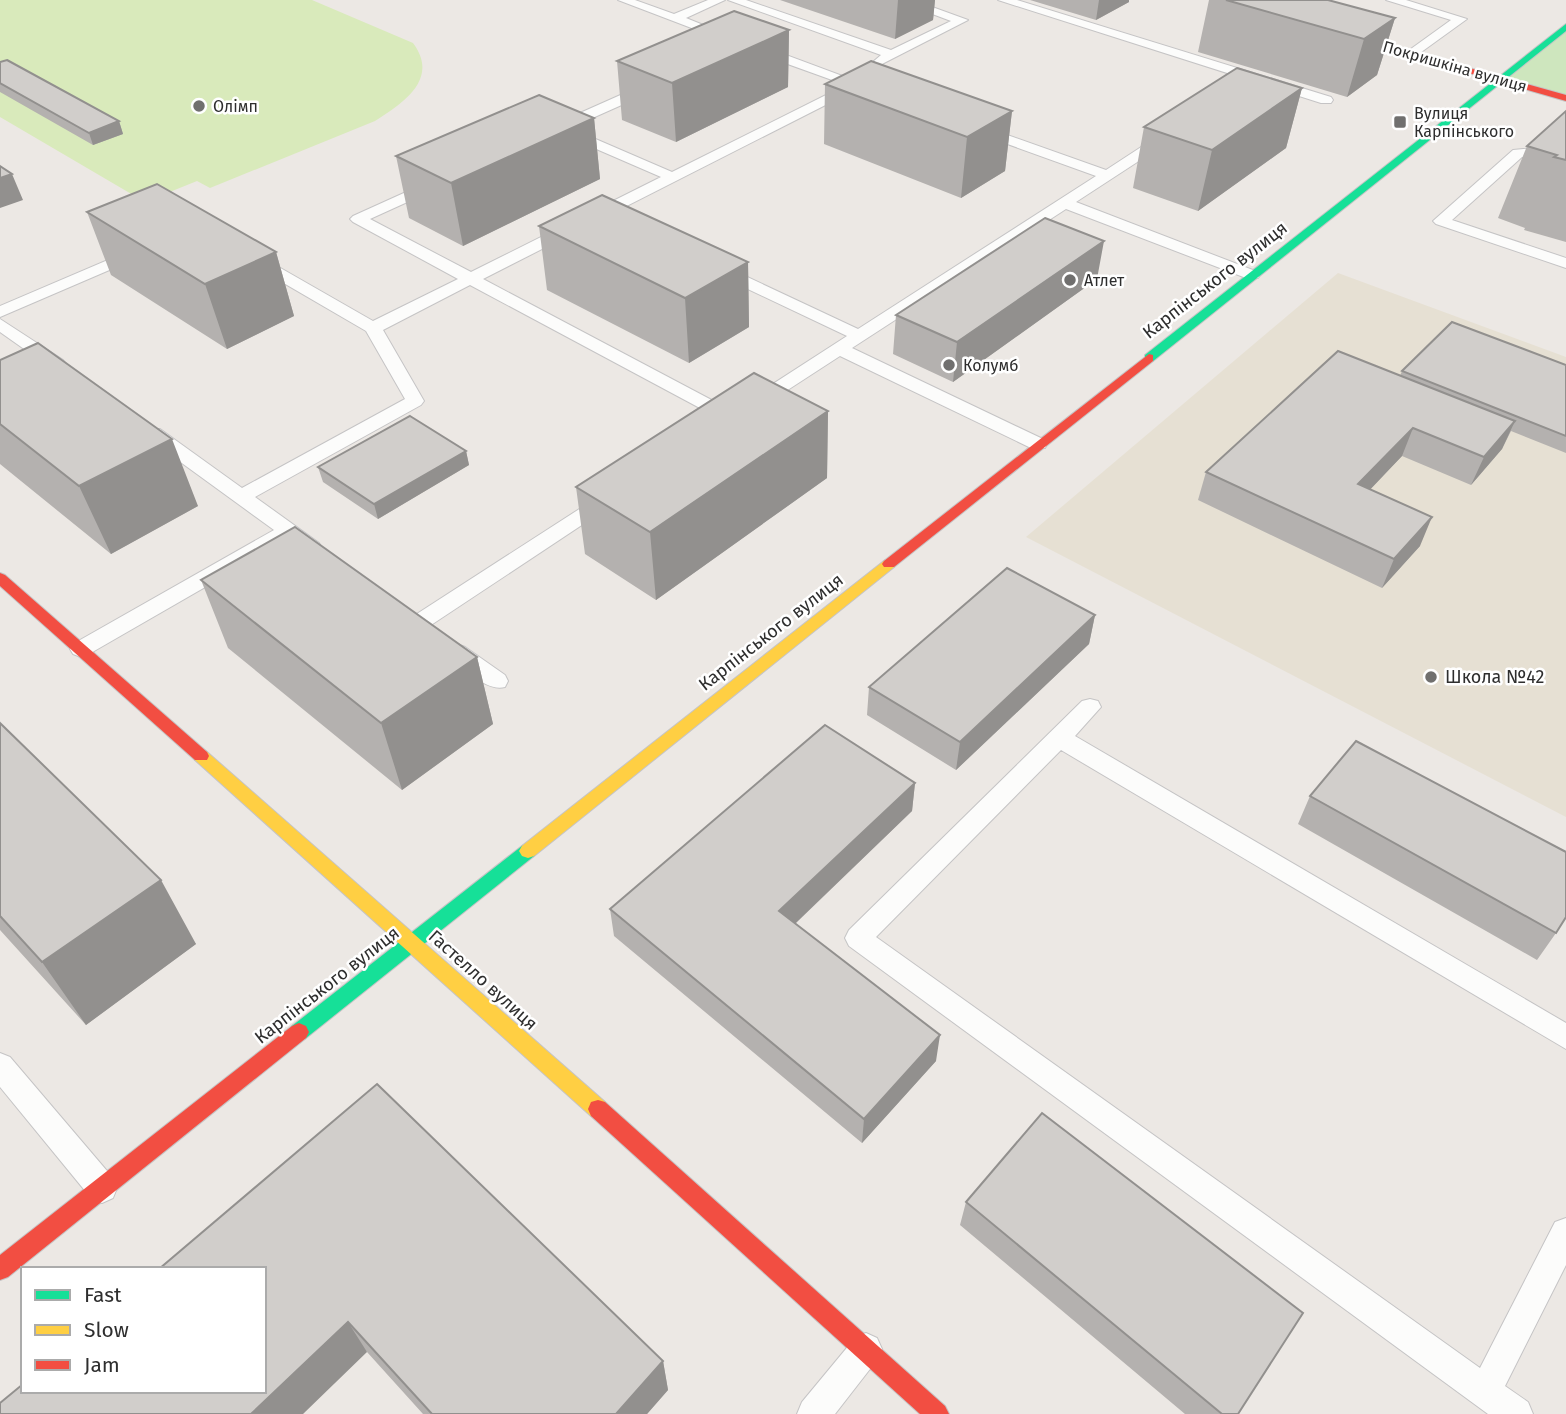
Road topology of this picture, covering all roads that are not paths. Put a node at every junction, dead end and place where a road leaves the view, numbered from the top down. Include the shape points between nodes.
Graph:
1 (624, 0) edge
2 (719, 0) edge
3 (734, 0) edge
4 (901, 0) edge
5 (1004, 0) edge
6 (1392, 0) edge
7 (1426, 4) edge
8 (675, 18) junction
9 (1566, 27) edge
10 (1324, 29) edge
11 (1413, 54) junction
12 (892, 55) junction
13 (856, 76) junction
14 (1256, 78) junction
15 (1499, 79) junction
16 (658, 83) edge
17 (882, 93) edge
18 (1233, 93) edge
19 (1566, 98) edge
20 (1326, 100) dead end
21 (969, 125) edge
22 (1176, 130) edge
23 (1566, 149) edge
24 (1107, 175) junction
25 (672, 177) junction
26 (446, 179) edge
27 (1064, 203) junction
28 (601, 214) junction
29 (625, 225) edge
30 (149, 248) edge
31 (245, 254) edge
32 (699, 260) edge
33 (1566, 263) edge
34 (1252, 275) junction
35 (471, 279) junction
36 (0, 312) edge
37 (0, 324) edge
38 (373, 328) junction
39 (860, 336) junction
40 (839, 349) junction
41 (45, 356) junction
42 (23, 366) edge
43 (78, 380) edge
44 (132, 419) edge
45 (1038, 444) junction
46 (616, 494) edge
47 (241, 497) junction
48 (287, 531) junction
49 (331, 562) edge
50 (0, 578) edge
51 (81, 649) junction
52 (497, 681) dead end
53 (1090, 707) dead end
54 (1059, 738) junction
55 (412, 942) junction
56 (1566, 1037) edge
57 (0, 1066) edge
58 (102, 1188) junction
59 (1566, 1233) edge
60 (0, 1269) edge
61 (866, 1349) junction
62 (1485, 1392) junction
63 (814, 1414) edge
64 (937, 1414) edge
65 (1516, 1414) edge

1 - 8 lane
2 - 8 lane
3 - 12 lane
4 - 12 lane via 962,20
5 - 14 lane
6 - 7 lane
7 - 11 lane via 1461,19
8 - 13 lane
9 - 15 street, Карпінського вулиця
10 - 11 street, Покришкіна вулиця
11 - 15 street, Покришкіна вулиця
12 - 13 lane
13 - 17 lane
13 - 25 lane
14 - 18 lane
14 - 20 lane
15 - 19 street, Покришкіна вулиця
15 - 34 street, Карпінського вулиця
16 - 25 lane via 553,131
21 - 24 lane
22 - 24 lane
23 - 33 lane via 1518,153 1441,221
24 - 27 lane
25 - 28 lane
26 - 35 lane via 358,219
27 - 34 lane
27 - 39 lane
28 - 29 lane
28 - 35 lane
30 - 36 lane
31 - 38 lane
32 - 39 lane
34 - 45 street, Карпінського вулиця
35 - 38 lane
35 - 40 lane via 727,422
37 - 41 lane
38 - 47 lane via 415,401
39 - 40 lane
40 - 45 lane
41 - 42 lane
41 - 43 lane
44 - 47 lane
45 - 55 street, Карпінського вулиця
46 - 52 lane via 412,620
47 - 48 lane
48 - 49 lane
48 - 51 lane
50 - 51 street, Гастелло вулиця
51 - 55 street, Гастелло вулиця
53 - 54 lane
54 - 56 lane
54 - 62 lane via 858,938
55 - 58 street, Карпінського вулиця
55 - 61 street, Гастелло вулиця
57 - 58 lane
58 - 60 street, Карпінського вулиця
59 - 62 lane
61 - 63 lane
61 - 64 street, Гастелло вулиця
62 - 65 lane

